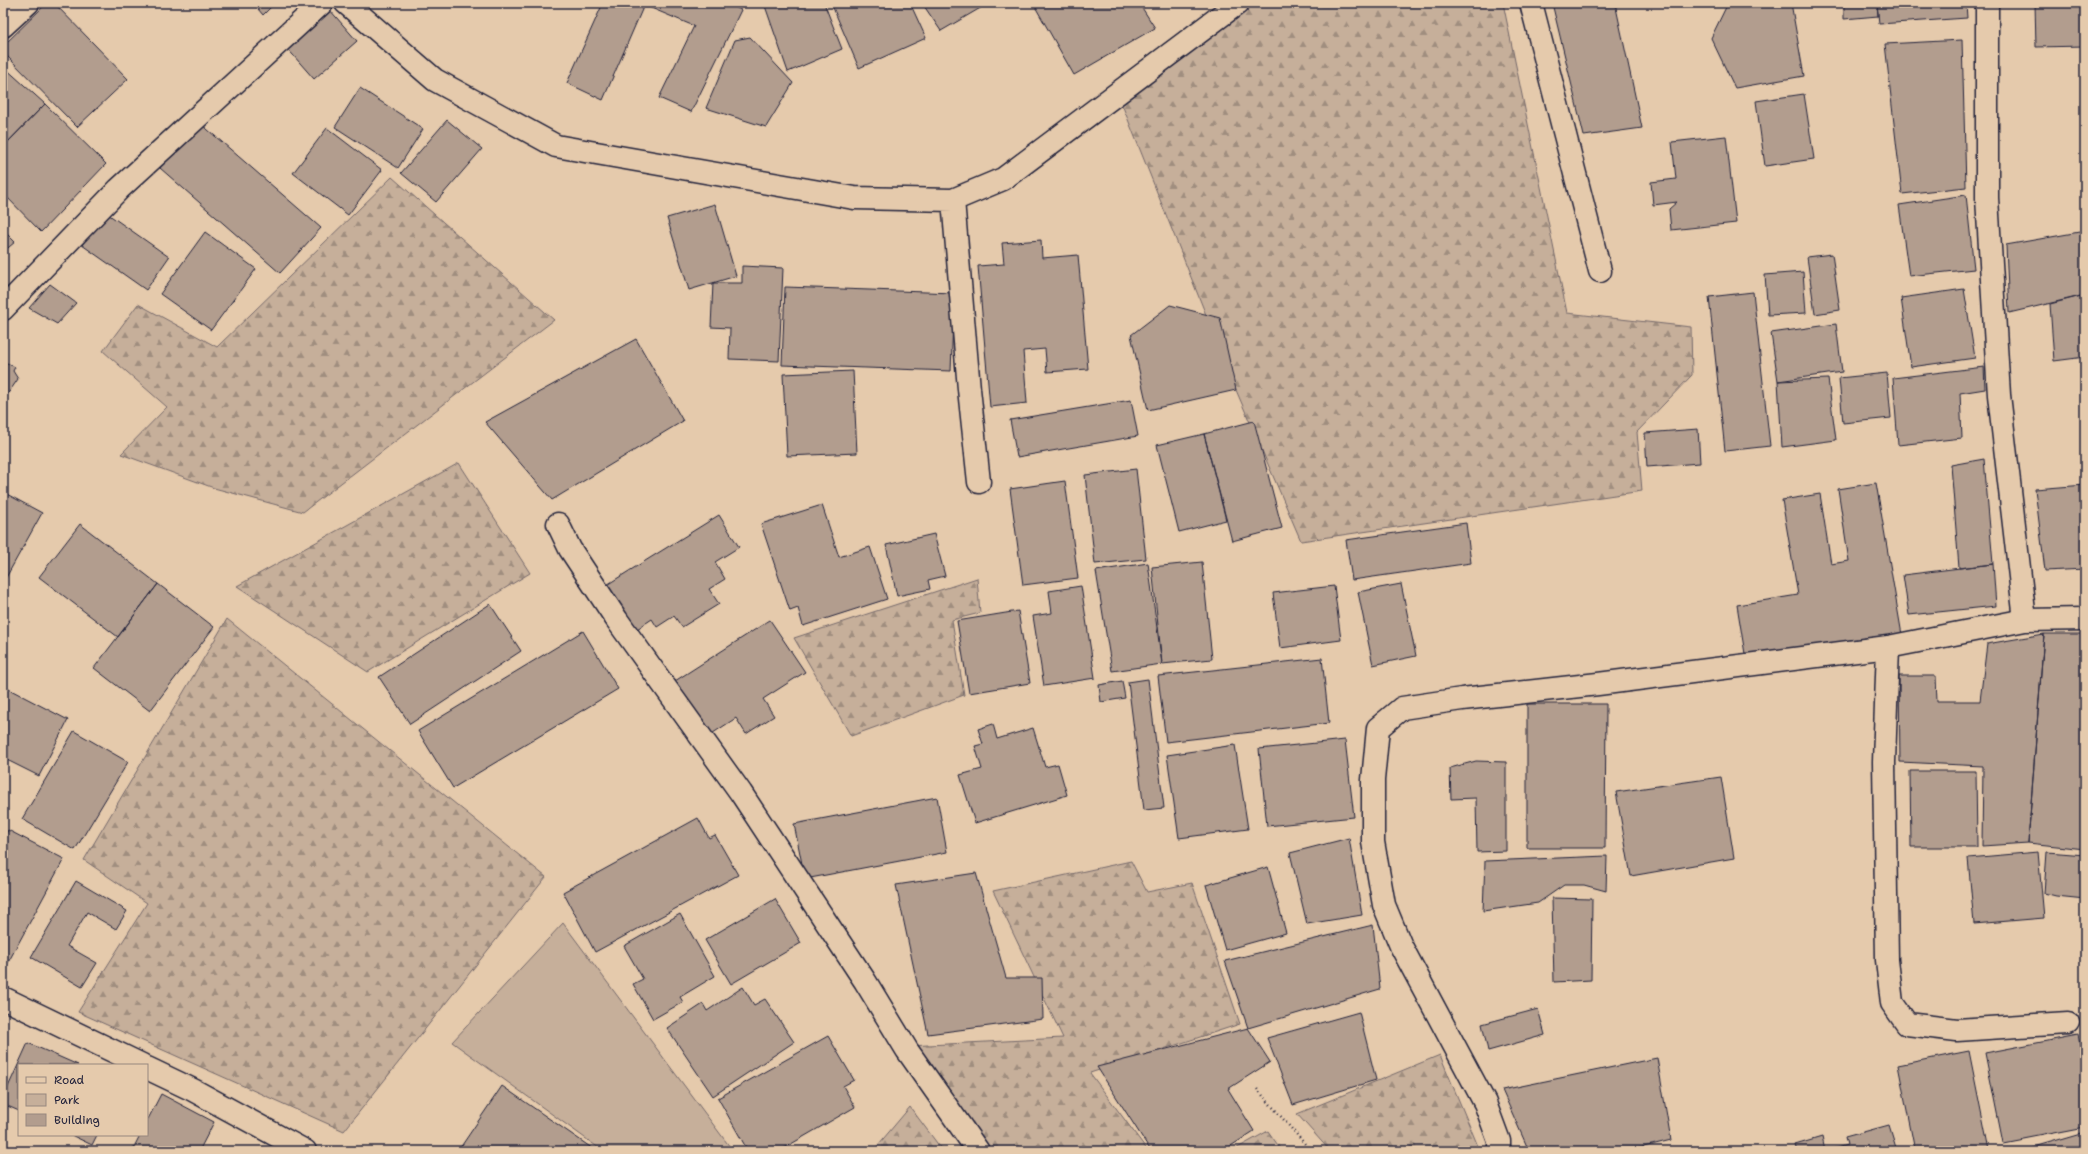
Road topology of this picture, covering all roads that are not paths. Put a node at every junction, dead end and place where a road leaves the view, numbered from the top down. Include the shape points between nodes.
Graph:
1 (28, 3) edge
2 (322, 3) edge
3 (346, 3) edge
4 (1238, 3) edge
5 (1531, 3) edge
6 (1987, 3) edge
7 (3, 26) edge
8 (953, 200) junction
9 (1600, 271) dead end
10 (3, 309) edge
11 (979, 482) dead end
12 (558, 524) dead end
13 (2085, 619) edge
14 (2025, 620) junction
15 (1888, 647) junction
16 (3, 998) edge
17 (2068, 1023) dead end
18 (140, 1064) edge
19 (148, 1068) edge
20 (305, 1151) edge
21 (978, 1151) edge
22 (1499, 1151) edge

1 - 7 street
2 - 10 street via 119,190
3 - 8 street via 435,80 556,146 854,198
4 - 8 street via 1002,179
5 - 9 street
6 - 14 street via 1987,198 1994,324 1999,395
8 - 11 street
12 - 21 street via 570,549 617,620 741,793 865,981 907,1050
13 - 14 street
14 - 15 street
15 - 17 street via 1884,868 1887,960 1892,1003 1907,1024 1957,1030
15 - 22 street via 1613,682 1462,698 1402,708 1378,728 1373,780 1374,842 1384,905 1401,946 1485,1103 1499,1141
16 - 18 street
19 - 20 street

